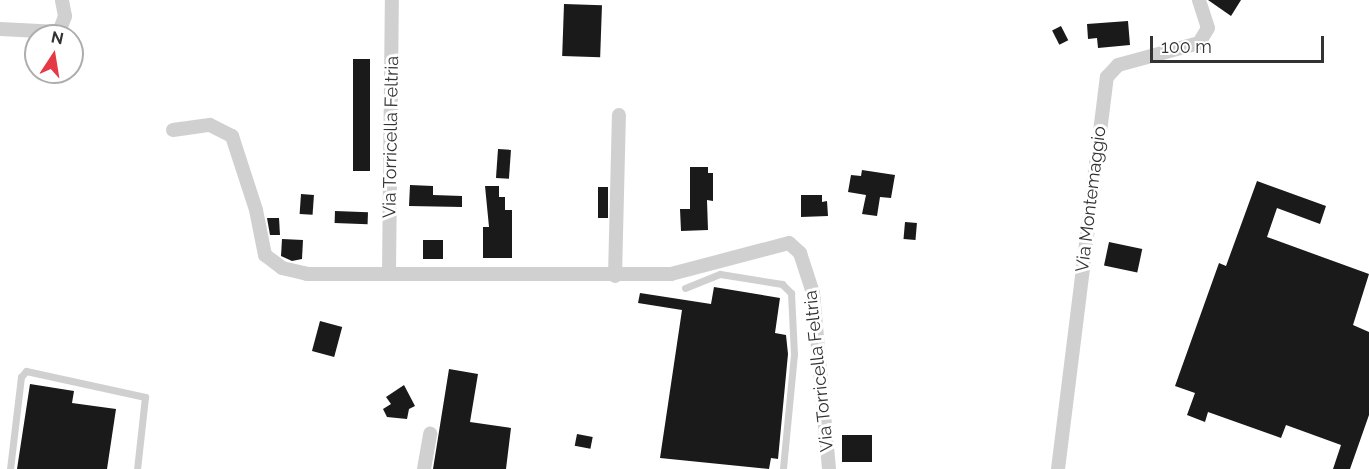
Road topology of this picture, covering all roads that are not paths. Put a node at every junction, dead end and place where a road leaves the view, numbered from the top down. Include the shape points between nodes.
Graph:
1 (62, 0) edge
2 (392, 0) edge
3 (1199, 0) edge
4 (0, 29) edge
5 (620, 115) dead end
6 (173, 130) dead end
7 (389, 273) junction
8 (615, 276) junction
9 (685, 288) dead end
10 (430, 434) dead end
11 (10, 469) edge
12 (137, 469) edge
13 (424, 469) edge
14 (783, 469) edge
15 (829, 469) edge
16 (1058, 469) edge

1 - 4 street via 65,16 59,32
2 - 7 street, Via Torricella Feltria
3 - 16 street, Via Montemaggio via 1208,28 1199,43 1118,65 1107,77
5 - 8 street
6 - 7 street, Via Torricella Feltria via 210,125 232,136 253,200 265,255 282,268 307,274
7 - 8 street, Via Torricella Feltria
8 - 15 street, Via Torricella Feltria via 671,274 789,243 800,252 813,293
9 - 14 lane via 720,274 783,284 790,293 794,354
10 - 13 street
11 - 12 lane via 21,377 26,370 145,397

